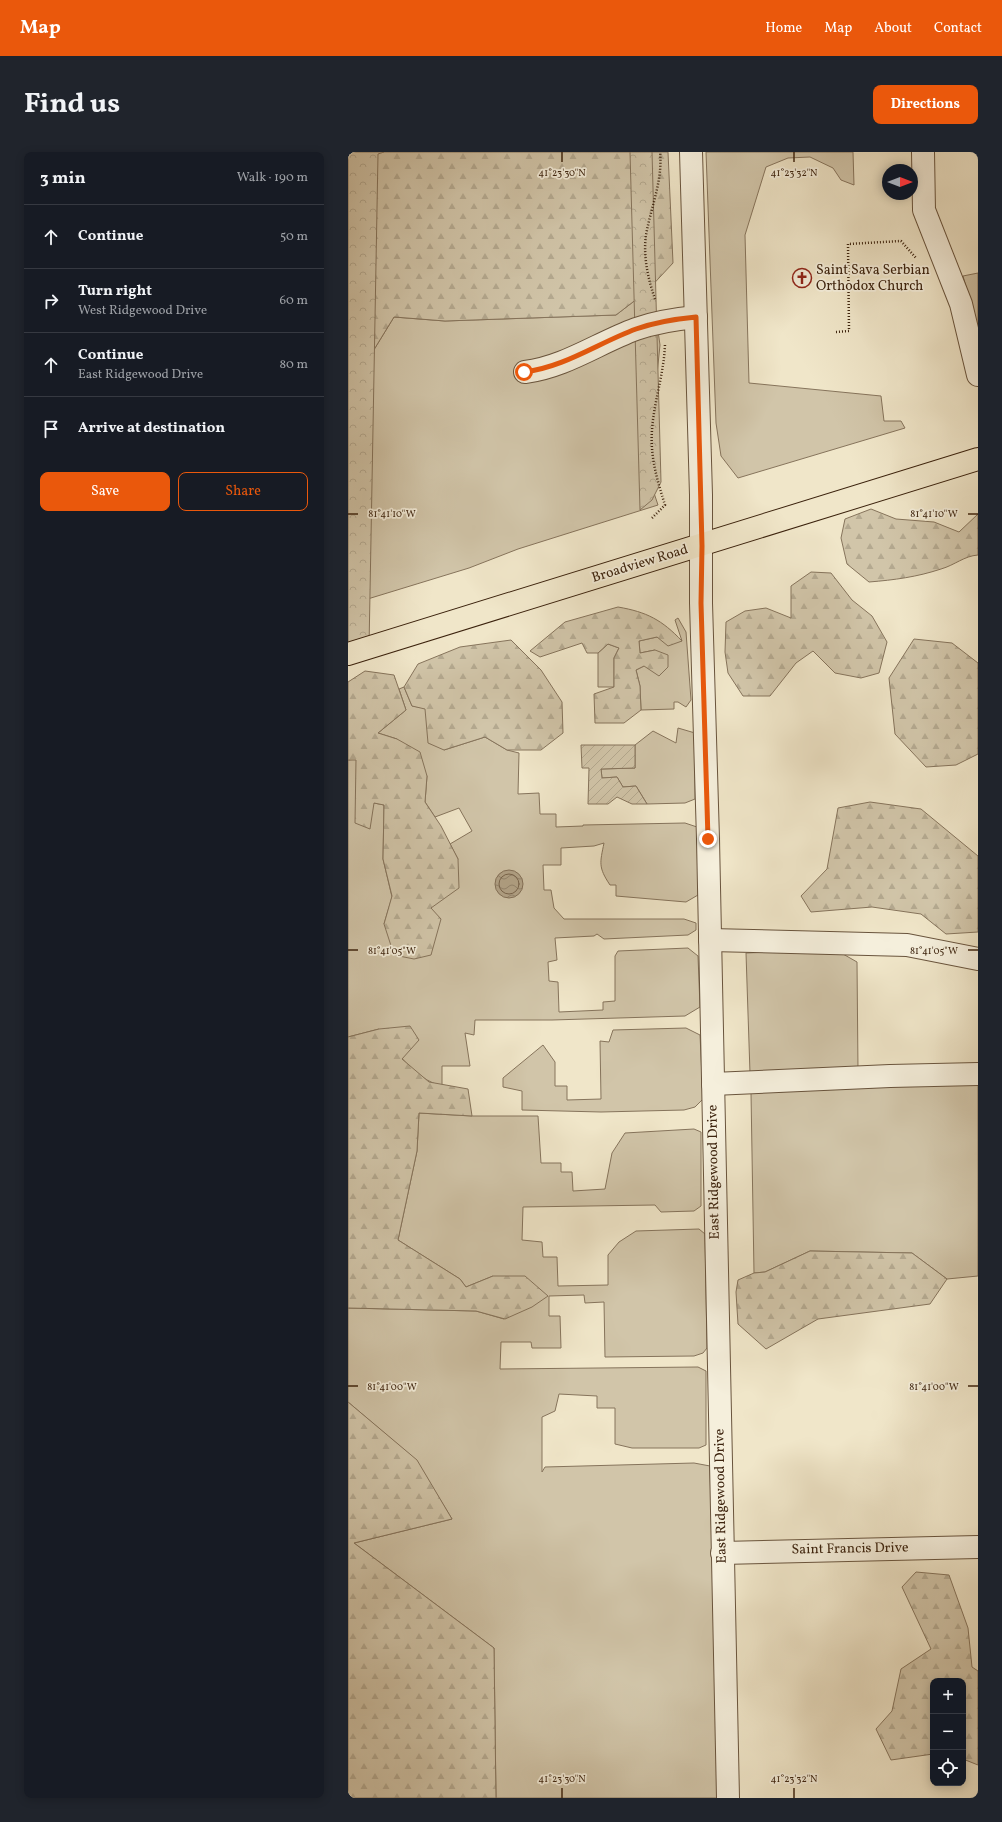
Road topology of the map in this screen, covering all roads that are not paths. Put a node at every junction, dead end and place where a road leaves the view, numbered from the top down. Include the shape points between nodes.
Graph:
1 (691, 152) edge
2 (923, 152) edge
3 (696, 317) junction
4 (524, 372) dead end
5 (978, 375) edge
6 (978, 459) edge
7 (702, 546) junction
8 (348, 654) edge
9 (710, 940) junction
10 (978, 958) edge
11 (978, 1074) edge
12 (713, 1084) junction
13 (978, 1547) edge
14 (722, 1553) junction
15 (728, 1798) edge

1 - 3 street, East Ridgewood Drive
2 - 5 street via 924,210 961,304
3 - 4 street via 662,320 544,370
3 - 7 street, East Ridgewood Drive
6 - 7 main road, Broadview Road
7 - 8 main road, Broadview Road
7 - 9 street, East Ridgewood Drive via 701,603
9 - 10 street via 906,945
9 - 12 street, East Ridgewood Drive
11 - 12 street
12 - 14 street, East Ridgewood Drive
13 - 14 street, Saint Francis Drive
14 - 15 street, East Ridgewood Drive

